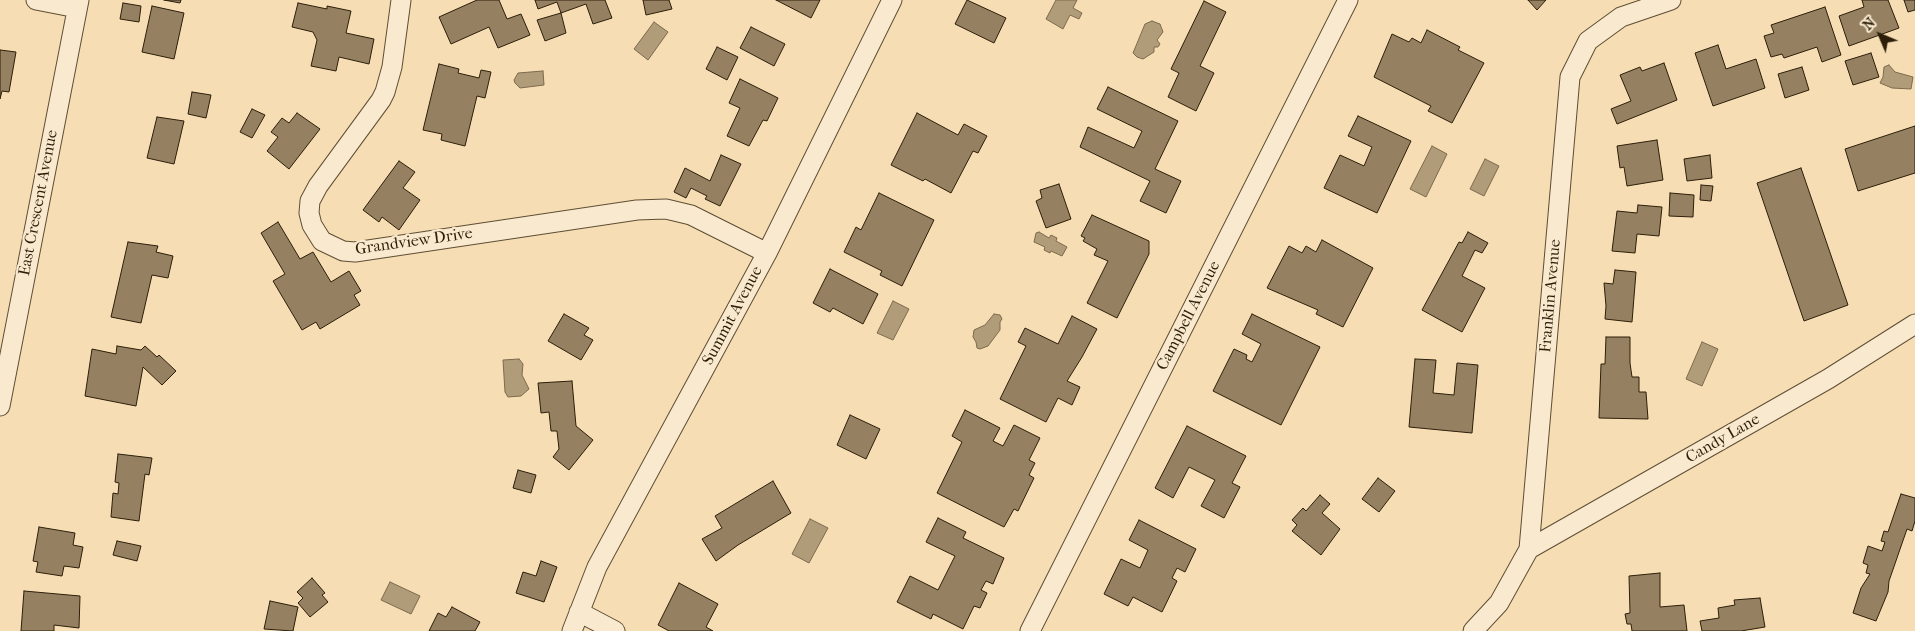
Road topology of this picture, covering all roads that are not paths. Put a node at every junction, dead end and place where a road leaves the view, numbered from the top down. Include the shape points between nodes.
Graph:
1 (36, 0) edge
2 (401, 0) edge
3 (892, 0) edge
4 (1348, 0) edge
5 (1670, 0) edge
6 (78, 4) edge
7 (767, 253) junction
8 (1915, 324) edge
9 (0, 406) edge
10 (1529, 548) junction
11 (579, 612) junction
12 (572, 631) edge
13 (615, 631) edge
14 (1030, 631) edge
15 (1473, 631) edge

1 - 6 street
2 - 7 street, Grandview Drive via 392,67 385,92 310,201 310,219 322,241 343,251 355,252 637,210 666,209 691,215
3 - 7 street, Summit Avenue
4 - 14 street, Campbell Avenue
5 - 10 street, Franklin Avenue via 1621,17 1588,41 1570,77
6 - 9 street, East Crescent Avenue
7 - 11 street, Summit Avenue via 597,567
8 - 10 street, Candy Lane via 1828,379
10 - 15 street, Franklin Avenue via 1499,603
11 - 12 street, Summit Avenue
11 - 13 street

